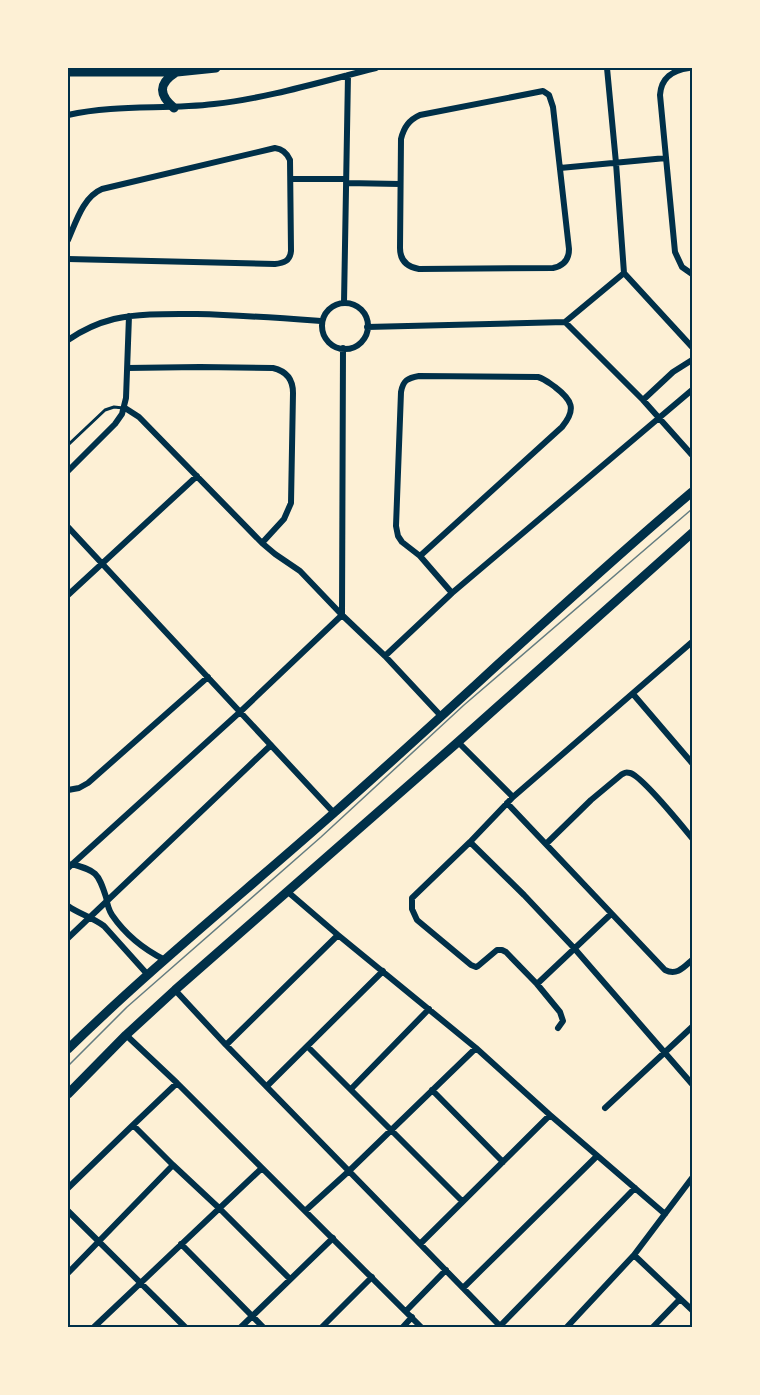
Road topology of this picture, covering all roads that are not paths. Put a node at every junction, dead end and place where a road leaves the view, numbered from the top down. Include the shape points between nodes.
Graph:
1 (216, 68) edge
2 (376, 68) edge
3 (607, 68) edge
4 (689, 68) edge
5 (68, 72) edge
6 (177, 72) junction
7 (348, 75) junction
8 (174, 108) junction
9 (68, 115) edge
10 (666, 158) junction
11 (616, 163) junction
12 (560, 168) junction
13 (291, 179) junction
14 (346, 181) junction
15 (400, 184) junction
16 (68, 240) edge
17 (68, 259) edge
18 (624, 273) junction
19 (693, 274) edge
20 (344, 303) junction
21 (129, 316) junction
22 (322, 321) junction
23 (565, 322) junction
24 (367, 327) junction
25 (68, 340) edge
26 (693, 347) edge
27 (343, 348) junction
28 (693, 360) edge
29 (127, 368) junction
30 (693, 390) edge
31 (643, 400) junction
32 (124, 408) junction
33 (660, 419) junction
34 (68, 445) edge
35 (693, 454) edge
36 (68, 471) edge
37 (197, 476) junction
38 (693, 492) edge
39 (68, 526) edge
40 (693, 533) edge
41 (262, 543) junction
42 (420, 556) junction
43 (102, 563) junction
44 (452, 593) junction
45 (68, 595) edge
46 (342, 615) junction
47 (693, 642) edge
48 (385, 656) junction
49 (208, 677) junction
50 (633, 694) junction
51 (240, 712) junction
52 (441, 716) junction
53 (458, 742) junction
54 (271, 745) junction
55 (693, 763) edge
56 (68, 790) edge
57 (513, 797) junction
58 (507, 803) junction
59 (334, 813) junction
60 (692, 835) edge
61 (470, 842) junction
62 (547, 843) junction
63 (70, 866) edge
64 (288, 892) junction
65 (107, 902) junction
66 (68, 906) edge
67 (611, 914) junction
68 (90, 917) junction
69 (338, 935) junction
70 (68, 938) edge
71 (574, 948) junction
72 (165, 960) junction
73 (693, 960) edge
74 (383, 971) junction
75 (148, 975) junction
76 (537, 984) junction
77 (175, 990) junction
78 (429, 1009) junction
79 (693, 1027) edge
80 (558, 1028) dead end
81 (126, 1035) junction
82 (226, 1045) junction
83 (308, 1047) junction
84 (477, 1048) junction
85 (68, 1049) edge
86 (664, 1053) junction
87 (177, 1083) junction
88 (693, 1084) edge
89 (267, 1086) junction
90 (351, 1089) junction
91 (432, 1090) junction
92 (68, 1094) edge
93 (605, 1108) dead end
94 (550, 1115) junction
95 (133, 1125) junction
96 (392, 1129) junction
97 (597, 1155) junction
98 (503, 1162) junction
99 (173, 1165) junction
100 (262, 1168) junction
101 (349, 1171) junction
102 (693, 1178) edge
103 (68, 1188) edge
104 (635, 1188) junction
105 (462, 1201) junction
106 (219, 1208) junction
107 (68, 1211) edge
108 (305, 1211) junction
109 (665, 1214) junction
110 (333, 1238) junction
111 (98, 1241) junction
112 (181, 1244) junction
113 (420, 1244) junction
114 (634, 1255) junction
115 (446, 1270) junction
116 (68, 1273) edge
117 (372, 1277) junction
118 (290, 1279) junction
119 (140, 1283) junction
120 (463, 1288) junction
121 (680, 1299) junction
122 (693, 1310) edge
123 (406, 1311) junction
124 (252, 1316) junction
125 (412, 1317) junction
126 (97, 1326) edge
127 (501, 1327) edge
128 (186, 1328) edge
129 (240, 1328) edge
130 (264, 1328) edge
131 (321, 1328) edge
132 (402, 1328) edge
133 (422, 1328) edge
134 (567, 1328) edge
135 (652, 1328) edge

1 - 6 main road
2 - 7 street
3 - 11 street
4 - 10 street via 674,71 662,86
5 - 6 main road
6 - 8 main road via 165,80 162,90 165,100
7 - 8 street via 236,101
7 - 14 street
8 - 9 street via 116,108
10 - 11 street
10 - 19 street via 675,252 682,267
11 - 12 street
11 - 18 street
12 - 15 street via 552,100 548,93 540,92 420,115 409,121 401,139
12 - 15 street via 569,252 565,263 553,268 419,269 407,265 400,254
13 - 14 street
13 - 16 street via 288,155 275,148 102,189 88,200
13 - 17 street via 291,254 283,263
14 - 15 street
14 - 20 street
18 - 23 street
18 - 26 street
20 - 22 street via 330,308
20 - 24 street via 364,313
21 - 22 street via 236,315
21 - 25 street via 112,319
21 - 29 street
22 - 27 street via 327,340
23 - 24 street
23 - 31 street
24 - 27 street via 360,343
27 - 46 street
28 - 31 street via 673,372
29 - 32 street
29 - 41 street via 273,368 288,376 294,393 291,503 284,519
30 - 33 street
31 - 33 street
32 - 34 lane via 105,410
32 - 36 street via 115,424
32 - 37 street via 139,417
33 - 35 street
33 - 44 street
37 - 41 street
37 - 43 street
38 - 52 main road
39 - 43 street
40 - 53 main road
41 - 46 street via 300,572
42 - 42 street via 562,427 571,411 565,394 538,377 419,376 405,381 401,392 396,529 402,542
42 - 44 street
43 - 45 street
43 - 49 street
44 - 48 street
46 - 48 street
46 - 51 street
47 - 50 street
48 - 52 street
49 - 51 street
49 - 56 street via 88,783
50 - 55 street
50 - 57 street
51 - 54 street
51 - 63 street
52 - 59 main road
53 - 57 street
53 - 64 main road
54 - 59 street
54 - 65 street
57 - 58 street
58 - 61 street
58 - 62 street
59 - 72 main road
60 - 62 street via 642,782 626,773 591,800
61 - 71 street
61 - 76 street via 412,898 414,916 471,965 476,967 502,950
62 - 67 street
63 - 65 street via 96,873
64 - 69 street
64 - 77 main road
65 - 68 street
65 - 72 street via 111,914 129,934
66 - 68 street
67 - 71 street
67 - 73 street via 668,972 677,972
68 - 70 street
68 - 75 street via 104,926
69 - 74 street
69 - 82 street
71 - 76 street
71 - 86 street
72 - 75 main road
74 - 78 street
74 - 83 street
75 - 85 main road
76 - 80 street via 562,1014
77 - 81 main road
77 - 82 street
78 - 84 street
78 - 90 street
79 - 86 street
81 - 87 street
81 - 92 main road
82 - 89 street
83 - 89 street
83 - 90 street
84 - 91 street
84 - 94 street
86 - 88 street
86 - 93 street
87 - 95 street
87 - 100 street
89 - 101 street
90 - 96 street
91 - 96 street
91 - 98 street
94 - 97 street
94 - 98 street
95 - 99 street
95 - 103 street
96 - 101 street
96 - 105 street
97 - 104 street
97 - 120 street
98 - 105 street
99 - 106 street
99 - 111 street
100 - 106 street
100 - 108 street
101 - 108 street
101 - 113 street
102 - 109 street
104 - 109 street
104 - 127 street
105 - 113 street
106 - 112 street
106 - 118 street
107 - 111 street
108 - 110 street
109 - 114 street
110 - 117 street
110 - 118 street
111 - 116 street
111 - 119 street
112 - 119 street
112 - 124 street
113 - 115 street
114 - 121 street
114 - 134 street
115 - 120 street
115 - 123 street
117 - 123 street
117 - 131 street
118 - 124 street
119 - 126 street
119 - 128 street
120 - 127 street
121 - 122 street
121 - 135 street
123 - 125 street
124 - 129 street
124 - 130 street
125 - 132 street
125 - 133 street

